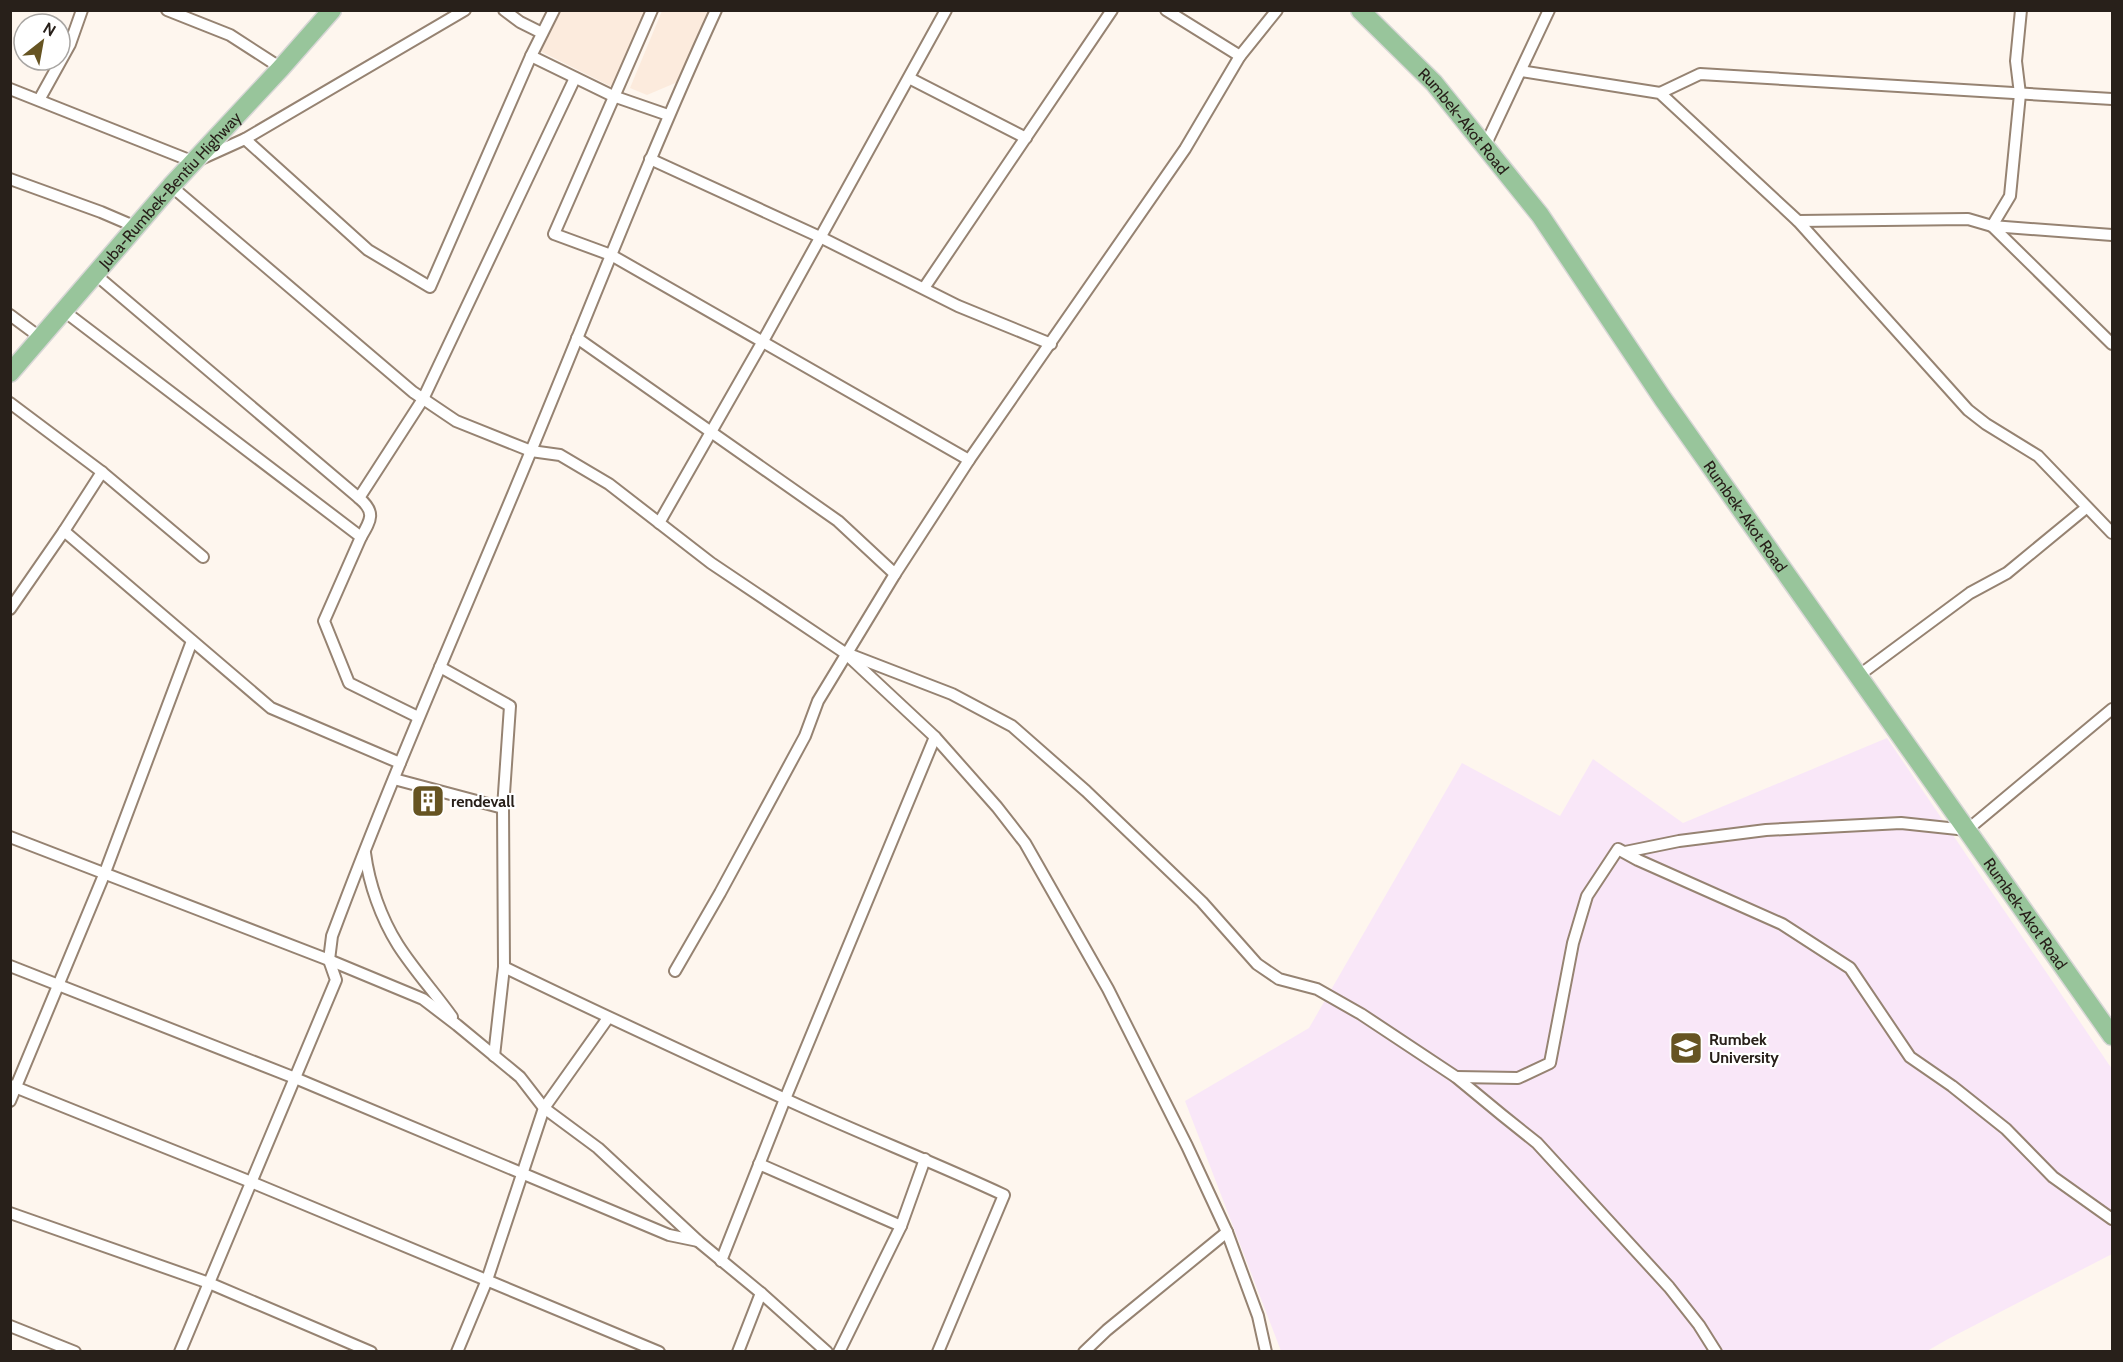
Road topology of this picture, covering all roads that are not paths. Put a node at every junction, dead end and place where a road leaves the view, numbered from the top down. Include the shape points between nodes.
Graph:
1 (82, 10) edge
2 (167, 10) edge
3 (332, 10) edge
4 (465, 10) edge
5 (504, 10) edge
6 (554, 10) edge
7 (651, 10) edge
8 (716, 10) edge
9 (946, 10) edge
10 (1112, 10) edge
11 (1166, 10) edge
12 (1277, 10) edge
13 (1360, 10) edge
14 (1549, 10) edge
15 (2021, 10) edge
16 (543, 33) junction
17 (531, 56) junction
18 (1240, 56) junction
19 (281, 68) junction
20 (1521, 71) junction
21 (575, 78) junction
22 (909, 78) junction
23 (10, 89) edge
24 (1660, 93) junction
25 (2020, 94) junction
26 (613, 96) junction
27 (2112, 99) edge
28 (39, 100) junction
29 (668, 115) junction
30 (1026, 138) junction
31 (245, 139) junction
32 (1485, 146) junction
33 (650, 159) junction
34 (194, 162) junction
35 (10, 179) edge
36 (171, 186) junction
37 (1798, 221) junction
38 (1992, 226) junction
39 (136, 227) junction
40 (2112, 235) edge
41 (820, 237) junction
42 (611, 255) junction
43 (96, 274) junction
44 (924, 288) junction
45 (64, 311) junction
46 (10, 315) edge
47 (41, 338) junction
48 (577, 338) junction
49 (763, 340) junction
50 (1051, 344) junction
51 (2112, 344) edge
52 (10, 374) edge
53 (423, 399) junction
54 (10, 403) edge
55 (712, 431) junction
56 (531, 451) junction
57 (969, 460) junction
58 (102, 472) junction
59 (359, 498) junction
60 (2086, 508) junction
61 (659, 524) junction
62 (64, 531) junction
63 (2112, 533) edge
64 (361, 537) junction
65 (203, 557) dead end
66 (895, 574) junction
67 (10, 609) edge
68 (192, 641) junction
69 (845, 653) junction
70 (440, 667) junction
71 (1858, 676) junction
72 (2110, 715) edge
73 (418, 717) junction
74 (934, 737) junction
75 (400, 763) junction
76 (394, 779) junction
77 (503, 808) junction
78 (1967, 830) junction
79 (10, 837) edge
80 (365, 852) junction
81 (1624, 852) junction
82 (104, 875) junction
83 (329, 960) junction
84 (10, 966) edge
85 (504, 967) junction
86 (675, 971) dead end
87 (59, 986) junction
88 (608, 1018) junction
89 (457, 1025) junction
90 (2112, 1035) edge
91 (494, 1056) junction
92 (1456, 1077) junction
93 (295, 1078) junction
94 (14, 1086) edge
95 (785, 1099) junction
96 (10, 1101) edge
97 (544, 1108) junction
98 (925, 1159) junction
99 (759, 1164) junction
100 (522, 1173) junction
101 (251, 1182) junction
102 (10, 1213) edge
103 (2112, 1219) edge
104 (901, 1226) junction
105 (1227, 1232) junction
106 (698, 1241) junction
107 (721, 1261) junction
108 (487, 1280) junction
109 (209, 1283) junction
110 (761, 1293) junction
111 (10, 1326) edge
112 (75, 1352) edge
113 (180, 1352) edge
114 (371, 1352) edge
115 (457, 1352) edge
116 (659, 1352) edge
117 (738, 1352) edge
118 (827, 1352) edge
119 (839, 1352) edge
120 (938, 1352) edge
121 (1084, 1352) edge
122 (1266, 1352) edge
123 (1716, 1352) edge

1 - 28 street via 70,45
2 - 19 street via 230,35
3 - 19 main road, Juba-Rumbek-Bentiu Highway
4 - 31 street
5 - 16 street
6 - 16 street
7 - 26 street
8 - 29 street
9 - 22 street
10 - 30 street
11 - 18 street
12 - 18 street
13 - 32 main road, Rumbek-Akot Road via 1434,83
14 - 20 street
15 - 25 street via 2016,61
16 - 17 street
17 - 21 street
17 - 31 street via 430,287 368,250
18 - 50 street via 1185,149
19 - 34 main road, Juba-Rumbek-Bentiu Highway
20 - 24 street
20 - 32 street
21 - 26 street
21 - 53 street
22 - 30 street
22 - 41 street
23 - 28 street
24 - 25 street via 1700,74
24 - 37 street
25 - 27 street
25 - 38 street via 2010,196
26 - 29 street
26 - 42 street via 554,234
28 - 34 street
29 - 33 street
30 - 44 street
31 - 34 street
32 - 71 main road, Rumbek-Akot Road via 1540,215 1663,399
33 - 41 street
33 - 42 street
34 - 36 main road, Juba-Rumbek-Bentiu Highway
35 - 39 street
36 - 39 main road, Juba-Rumbek-Bentiu Highway
36 - 53 street
37 - 38 street via 1968,219
37 - 60 street via 1968,410 2038,456
38 - 40 street
38 - 51 street
39 - 43 main road, Juba-Rumbek-Bentiu Highway
41 - 44 street
41 - 49 street
42 - 48 street
42 - 49 street
43 - 45 main road, Juba-Rumbek-Bentiu Highway
43 - 59 street
44 - 50 street
45 - 47 main road, Juba-Rumbek-Bentiu Highway
45 - 64 street
46 - 47 street
47 - 52 main road, Juba-Rumbek-Bentiu Highway
48 - 55 street
48 - 56 street
49 - 55 street
49 - 57 street
50 - 57 street
53 - 56 street via 456,421
53 - 59 street
54 - 58 street
55 - 61 street
55 - 66 street via 838,521
56 - 61 street via 560,455 609,484
56 - 70 street
57 - 66 street
58 - 62 street
58 - 65 street
59 - 64 street via 371,514
60 - 63 street
60 - 71 street via 2007,573 1970,593
61 - 69 street
62 - 67 street
62 - 68 street
64 - 73 street via 324,621 349,682
66 - 69 street
68 - 75 street via 271,708
68 - 82 street
69 - 74 street
69 - 86 street via 818,701 800,745
69 - 92 street via 952,694 1012,726 1202,902 1257,964 1279,979 1317,989
70 - 73 street
70 - 77 street via 510,706
71 - 78 main road, Rumbek-Akot Road
72 - 78 street
73 - 75 street
74 - 95 street
74 - 105 street via 1025,843 1129,1028
75 - 76 street
76 - 77 street
76 - 80 street
77 - 85 street
78 - 81 street via 1901,823 1766,830
78 - 90 main road, Rumbek-Akot Road
79 - 82 street
80 - 83 street via 332,936
80 - 89 street via 368,874 398,945
81 - 92 street via 1618,849 1587,896 1573,943 1550,1064 1518,1078
81 - 103 street via 1782,924 1850,968 1910,1056 2006,1129 2053,1177
82 - 83 street
82 - 87 street
83 - 89 street via 423,999
83 - 93 street via 336,981
84 - 87 street
85 - 88 street
85 - 91 street
87 - 93 street
87 - 94 street
88 - 95 street
88 - 97 street
89 - 91 street
91 - 97 street via 520,1077
92 - 123 street via 1537,1143 1669,1287
93 - 100 street
93 - 101 street
94 - 96 street
94 - 101 street
95 - 98 street
95 - 99 street
97 - 100 street
97 - 106 street via 598,1148
98 - 104 street
98 - 120 street via 1004,1194
99 - 104 street
99 - 107 street
100 - 106 street via 669,1235
100 - 108 street
101 - 108 street
101 - 109 street
102 - 109 street
104 - 119 street
105 - 121 street
105 - 122 street via 1258,1316
106 - 107 street
107 - 110 street
108 - 115 street
108 - 116 street
109 - 113 street
109 - 114 street
110 - 117 street
110 - 118 street
111 - 112 street

